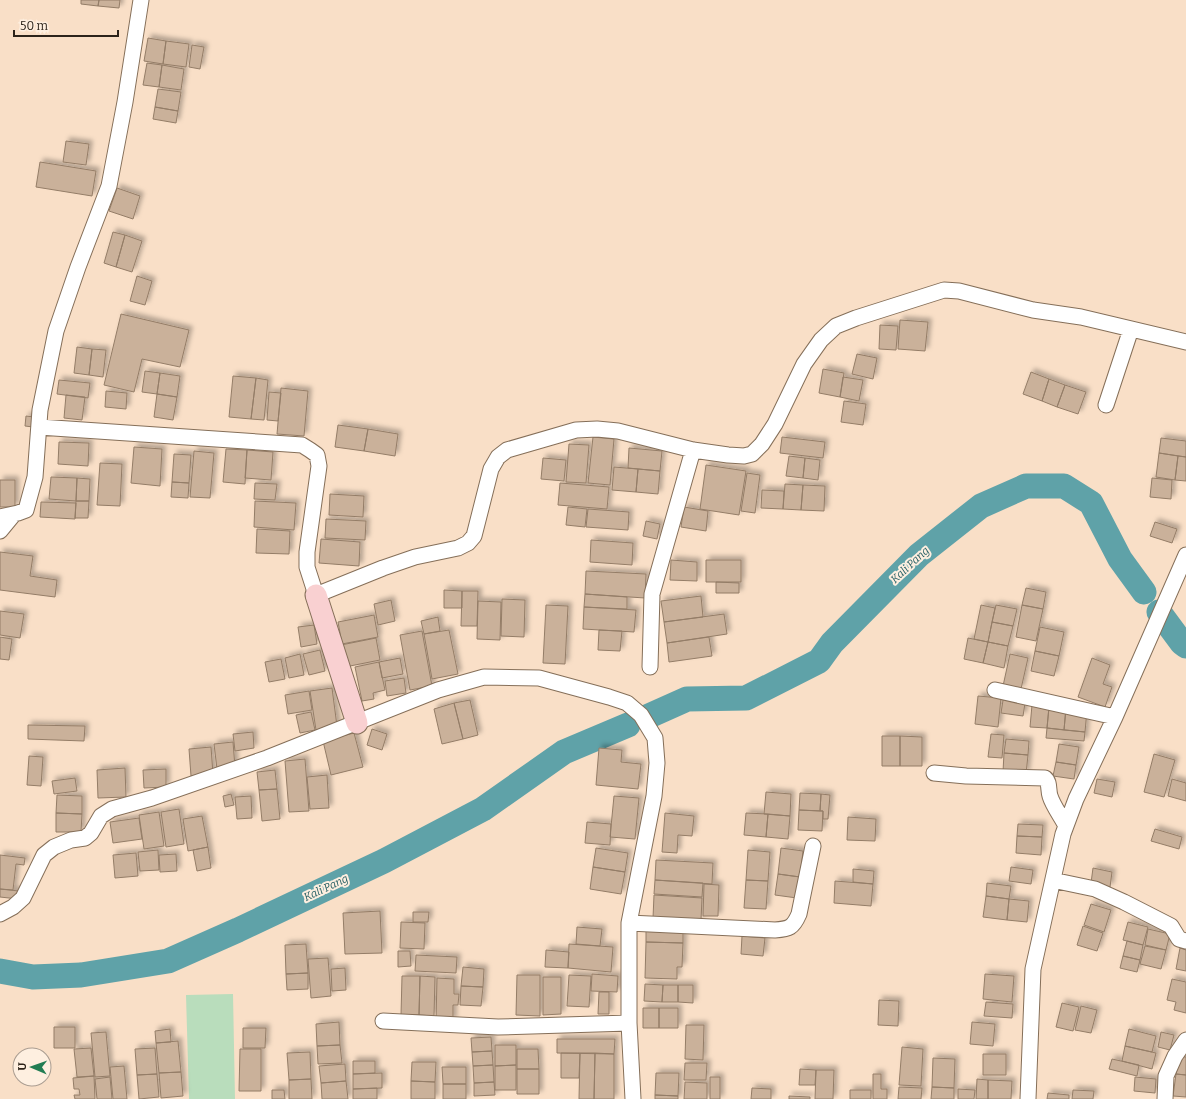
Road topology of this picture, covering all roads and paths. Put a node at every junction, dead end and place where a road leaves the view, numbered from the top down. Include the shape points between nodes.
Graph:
1 (141, 0) edge
2 (1131, 329) junction
3 (1186, 342) edge
4 (1106, 405) dead end
5 (39, 426) junction
6 (693, 450) junction
7 (7, 515) edge
8 (0, 531) edge
9 (1186, 555) edge
10 (316, 595) junction
11 (650, 667) dead end
12 (995, 690) dead end
13 (1115, 717) junction
14 (357, 722) junction
15 (934, 773) dead end
16 (1066, 826) junction
17 (813, 846) dead end
18 (1054, 879) junction
19 (0, 914) edge
20 (629, 923) junction
21 (1186, 941) edge
22 (383, 1021) dead end
23 (629, 1023) junction
24 (1186, 1040) edge
25 (633, 1099) edge
26 (1028, 1099) edge
27 (1165, 1099) edge

1 - 5 street via 109,186 56,331
2 - 3 street
2 - 4 street
2 - 6 street via 1081,317 1033,310 959,291 944,290 836,326 821,340 804,364 775,424 752,454 728,455
5 - 7 street via 35,477 26,510
5 - 10 street via 302,445 317,455 319,466 307,552 307,567
6 - 10 street via 618,431 597,429 576,430 506,450 491,469 474,536 468,543 458,548 415,557
6 - 11 street via 652,594
7 - 8 street
9 - 13 street
10 - 14 street
12 - 13 street
13 - 16 street
14 - 19 street via 267,758 159,796 112,808 101,816 85,838 54,847 44,855 23,898
14 - 20 street via 438,690 484,677 539,678 609,697 627,704 642,715 655,738 657,763 654,796
15 - 16 street via 1045,778 1053,803
16 - 18 street
17 - 20 street via 799,914 791,927 775,930
18 - 21 street via 1095,889 1124,902 1171,926 1179,938
18 - 26 street via 1033,969
20 - 23 street
22 - 23 street via 498,1026
23 - 25 street
24 - 27 street via 1166,1076

